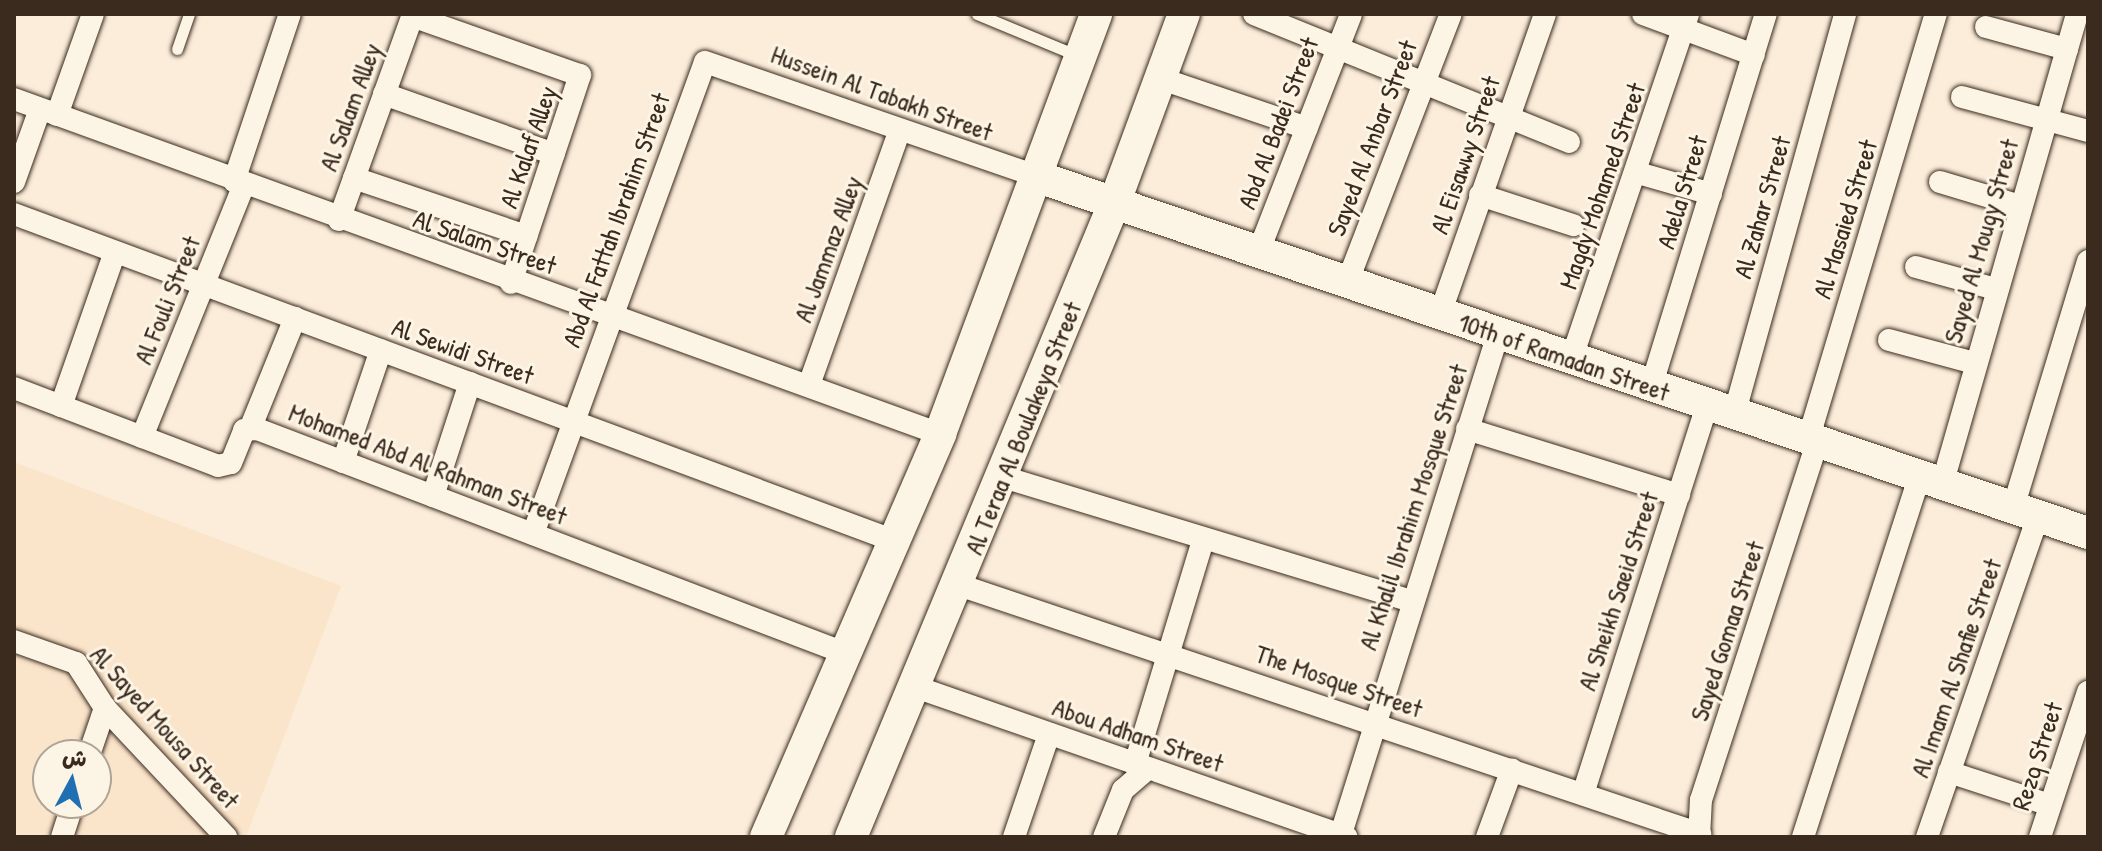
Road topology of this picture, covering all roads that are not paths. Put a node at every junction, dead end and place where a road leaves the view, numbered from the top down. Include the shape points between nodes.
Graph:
1 (93, 14) edge
2 (189, 14) edge
3 (290, 14) edge
4 (977, 14) edge
5 (1096, 14) edge
6 (1184, 14) edge
7 (1254, 14) edge
8 (1351, 14) edge
9 (1451, 14) edge
10 (1545, 14) edge
11 (1643, 14) edge
12 (1766, 14) edge
13 (1845, 14) edge
14 (1936, 14) edge
15 (2077, 14) edge
16 (412, 15) edge
17 (1686, 21) edge
18 (1986, 27) dead end
19 (1338, 48) junction
20 (177, 49) dead end
21 (2067, 49) junction
22 (1754, 55) junction
23 (1082, 58) junction
24 (705, 62) joint
25 (1159, 78) junction
26 (1423, 83) junction
27 (384, 94) junction
28 (1962, 97) dead end
29 (14, 99) edge
30 (48, 112) junction
31 (1508, 117) junction
32 (2045, 120) junction
33 (1307, 128) junction
34 (2088, 131) edge
35 (899, 132) junction
36 (1569, 142) dead end
37 (554, 154) junction
38 (1638, 173) junction
39 (354, 178) junction
40 (1041, 178) junction
41 (14, 182) edge
42 (1940, 182) dead end
43 (239, 183) junction
44 (1711, 194) junction
45 (1480, 195) junction
46 (1114, 204) junction
47 (2020, 206) junction
48 (14, 214) edge
49 (339, 220) junction
50 (1573, 225) dead end
51 (526, 236) junction
52 (115, 252) junction
53 (1258, 253) junction
54 (2088, 261) edge
55 (1916, 267) dead end
56 (511, 283) junction
57 (1347, 283) junction
58 (204, 285) junction
59 (1996, 289) junction
60 (612, 313) junction
61 (1440, 314) junction
62 (295, 318) junction
63 (1498, 334) junction
64 (1889, 340) dead end
65 (381, 350) junction
66 (1571, 360) junction
67 (1974, 363) junction
68 (470, 383) junction
69 (809, 385) junction
70 (1651, 387) junction
71 (14, 388) edge
72 (61, 406) junction
73 (1720, 411) junction
74 (573, 421) junction
75 (250, 429) junction
76 (1467, 429) junction
77 (940, 434) junction
78 (142, 437) junction
79 (1813, 442) junction
80 (343, 462) junction
81 (1003, 477) junction
82 (1930, 481) junction
83 (1679, 495) junction
84 (433, 496) junction
85 (2026, 512) junction
86 (2088, 533) edge
87 (533, 534) junction
88 (892, 540) junction
89 (1203, 540) junction
90 (959, 585) junction
91 (1411, 601) junction
92 (14, 641) edge
93 (1166, 651) junction
94 (842, 652) junction
95 (913, 686) junction
96 (2088, 692) edge
97 (105, 708) junction
98 (1372, 722) junction
99 (1049, 734) junction
100 (94, 739) edge
101 (1142, 766) junction
102 (1512, 769) junction
103 (1949, 772) junction
104 (1583, 794) junction
105 (2050, 805) junction
106 (1700, 835) edge
107 (1342, 836) edge
108 (226, 837) edge
109 (766, 837) edge
110 (851, 837) edge
111 (1014, 837) edge
112 (1104, 837) edge
113 (1487, 837) edge
114 (1803, 837) edge
115 (1927, 837) edge
116 (2040, 837) edge

1 - 30 street
2 - 20 lane
3 - 43 street, Al Fouli Street
4 - 23 lane
5 - 23 street
6 - 25 street, Al Teraa Al Boulakeya Street
7 - 19 street
8 - 19 street, Abd Al Badei Street
9 - 26 street, Sayed Al Anbar Street
10 - 31 street, Al Eisawwy Street
11 - 17 street
12 - 22 street, Adela Street
13 - 73 street, Al Zahar Street
14 - 79 street, Al Masaied Street
15 - 21 street, Sayed Al Mougy Street
16 - 27 street, Al Salam Alley
16 - 37 street, Al Kalaf Alley via 580,75
17 - 22 street
17 - 38 street, Magdy Mohamed Street
18 - 21 street
19 - 26 street
19 - 33 street, Abd Al Badei Street
21 - 32 street, Sayed Al Mougy Street
22 - 44 street, Adela Street
23 - 40 street
24 - 35 street, Hussein Al Tabakh Street
24 - 60 street, Abd Al Fattah Ibrahim Street
25 - 33 street
25 - 46 street, Al Teraa Al Boulakeya Street
26 - 31 street
26 - 57 street, Sayed Al Anbar Street
27 - 37 street
27 - 39 street, Al Salam Alley
28 - 32 street
29 - 30 street, Al Salam Street
30 - 41 street
30 - 43 street, Al Salam Street
31 - 36 street
31 - 45 street, Al Eisawwy Street
32 - 34 street
32 - 47 street, Sayed Al Mougy Street
33 - 53 street, Abd Al Badei Street
35 - 40 street, Hussein Al Tabakh Street
35 - 69 street, Al Jammaz Alley
37 - 51 street, Al Kalaf Alley
38 - 44 street
38 - 66 street, Magdy Mohamed Street
39 - 49 street, Al Salam Alley
39 - 51 street
40 - 46 street, 10th of Ramadan Street
40 - 77 street
42 - 47 street
43 - 49 street, Al Salam Street
43 - 58 street, Al Fouli Street
44 - 70 street, Adela Street
45 - 50 street
45 - 61 street, Al Eisawwy Street
46 - 53 street, 10th of Ramadan Street
46 - 81 street, Al Teraa Al Boulakeya Street
47 - 59 street, Sayed Al Mougy Street
48 - 52 street, Al Sewidi Street
49 - 56 street, Al Salam Street
51 - 56 street, Al Kalaf Alley
52 - 58 street, Al Sewidi Street
52 - 72 street
53 - 57 street, 10th of Ramadan Street
54 - 85 street, Al Imam Al Shafie Street
55 - 59 street
56 - 60 street, Al Salam Street
57 - 61 street, 10th of Ramadan Street
58 - 62 street, Al Sewidi Street
58 - 78 street, Al Fouli Street
59 - 67 street, Sayed Al Mougy Street
60 - 69 street, Al Salam Street
60 - 74 street, Abd Al Fattah Ibrahim Street
61 - 63 street, 10th of Ramadan Street
62 - 65 street, Al Sewidi Street
62 - 75 street
63 - 66 street, 10th of Ramadan Street
63 - 76 street, Al Khalil Ibrahim Mosque Street
64 - 67 street
65 - 68 street, Al Sewidi Street
65 - 80 street
66 - 70 street, 10th of Ramadan Street
67 - 82 street, Sayed Al Mougy Street
68 - 74 street, Al Sewidi Street
68 - 84 street
69 - 77 street, Al Salam Street
70 - 73 street, 10th of Ramadan Street
71 - 72 street, Mohamed Abd Al Rahman Street
72 - 78 street, Mohamed Abd Al Rahman Street
73 - 79 street, 10th of Ramadan Street
73 - 83 street, Al Sheikh Saeid Street
74 - 87 street, Abd Al Fattah Ibrahim Street
74 - 88 street, Al Sewidi Street
75 - 78 street, Mohamed Abd Al Rahman Street via 226,466
75 - 80 street, Mohamed Abd Al Rahman Street
76 - 83 street
76 - 91 street, Al Khalil Ibrahim Mosque Street
77 - 88 street
79 - 82 street, 10th of Ramadan Street
79 - 106 street, Sayed Gomaa Street via 1701,800
80 - 84 street, Mohamed Abd Al Rahman Street
81 - 89 street
81 - 90 street, Al Teraa Al Boulakeya Street
82 - 85 street, 10th of Ramadan Street
82 - 114 street, Sayed Al Mougy Street
83 - 104 street, Al Sheikh Saeid Street
84 - 87 street, Mohamed Abd Al Rahman Street
85 - 86 street, 10th of Ramadan Street
85 - 103 street, Al Imam Al Shafie Street
87 - 94 street, Mohamed Abd Al Rahman Street
88 - 94 street
89 - 91 street
89 - 93 street
90 - 93 street, The Mosque Street
90 - 95 street, Al Teraa Al Boulakeya Street
91 - 98 street, Al Khalil Ibrahim Mosque Street
92 - 97 street, Al Sayed Mousa Street via 76,663
93 - 98 street, The Mosque Street
93 - 101 street
94 - 109 street
95 - 99 street, Abou Adham Street
95 - 110 street, Al Teraa Al Boulakeya Street
96 - 105 street, Rezq Street
97 - 100 street
97 - 108 street, Al Sayed Mousa Street
98 - 102 street, The Mosque Street
98 - 107 street, Al Khalil Ibrahim Mosque Street
99 - 101 street, Abou Adham Street
99 - 111 street
101 - 107 street, Abou Adham Street
101 - 112 street via 1123,790
102 - 104 street, The Mosque Street
102 - 113 street
103 - 105 street
103 - 115 street, Al Imam Al Shafie Street
104 - 106 street, The Mosque Street
105 - 116 street, Rezq Street

